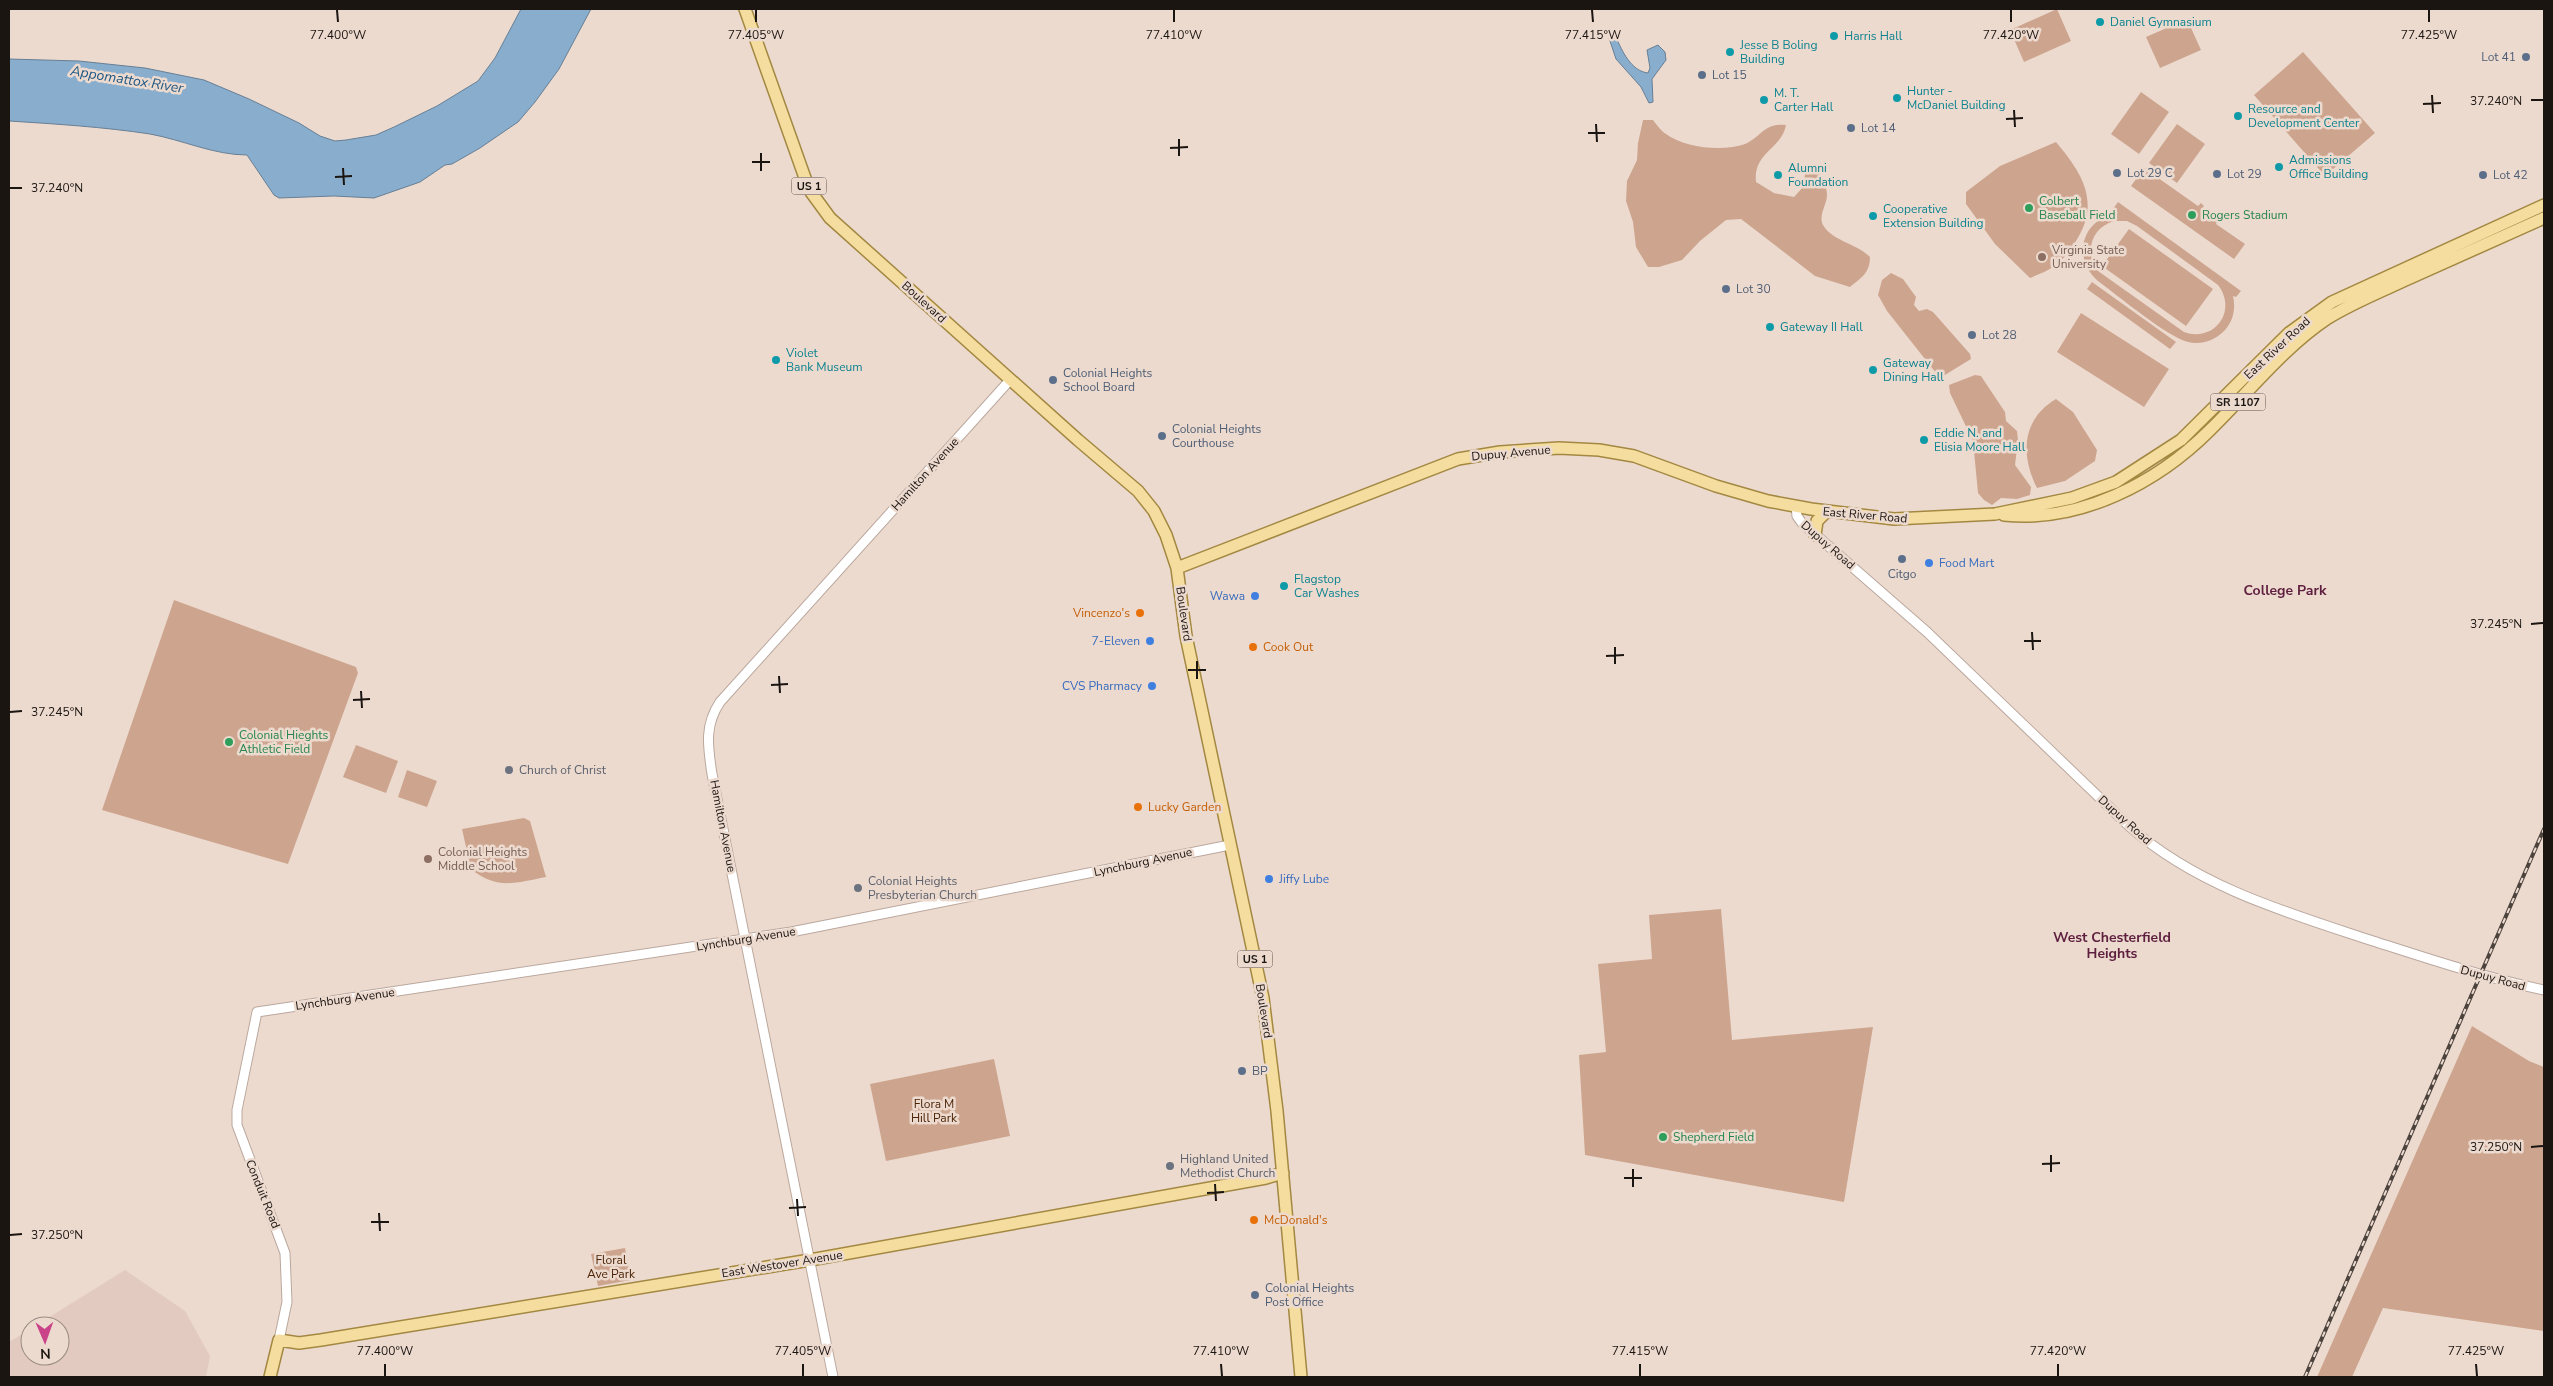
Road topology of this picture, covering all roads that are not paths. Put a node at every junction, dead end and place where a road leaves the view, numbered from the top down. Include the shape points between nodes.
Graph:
1 (745, 9) edge
2 (2544, 205) edge
3 (2544, 218) edge
4 (1010, 380) junction
5 (1796, 506) junction
6 (1828, 512) junction
7 (1994, 514) junction
8 (1816, 535) junction
9 (1177, 568) junction
10 (1230, 844) junction
11 (745, 939) junction
12 (2544, 990) edge
13 (257, 1012) joint
14 (1283, 1173) junction
15 (810, 1260) junction
16 (279, 1340) junction
17 (321, 1340) junction
18 (272, 1373) edge
19 (833, 1377) edge
20 (1300, 1377) edge

1 - 4 main road, Boulevard / US 1 via 799,163 811,192 821,206 841,228
2 - 7 main road, East River Road / SR 1107 via 2367,284 2317,311 2279,343 2190,433 2130,474 2085,494
3 - 7 main road, East River Road / SR 1107 via 2368,297 2330,318 2285,354 2194,446 2130,488 2097,503 2060,513 2029,518
4 - 9 main road, Boulevard / US 1 via 1142,495 1160,521
4 - 11 street, Hamilton Avenue via 714,711 708,731 708,750
5 - 6 main road, East River Road / SR 1107
5 - 8 street, Dupuy Road via 1799,519
5 - 9 main road, Dupuy Avenue / SR 1107 via 1745,495 1611,451 1566,448 1490,453 1451,461
6 - 7 main road, East River Road / SR 1107 via 1904,519
6 - 8 main road via 1817,521
8 - 12 street, Dupuy Road via 1927,632 2130,827 2169,857 2214,882 2279,910 2480,976
9 - 10 main road, Boulevard / US 1 via 1186,636
10 - 11 street, Lynchburg Avenue
10 - 14 main road, Boulevard / US 1 via 1263,998
11 - 13 street, Lynchburg Avenue
11 - 15 street, Hamilton Avenue
13 - 16 street, Conduit Road via 237,1110 237,1126 285,1253 287,1302
14 - 15 main road, East Westover Avenue
14 - 20 main road, Boulevard / US 1
15 - 17 main road, East Westover Avenue
15 - 19 street, Hamilton Avenue
16 - 17 main road, East Westover Avenue via 299,1343
16 - 18 main road, Conduit Road
17 - 18 main road via 287,1352

